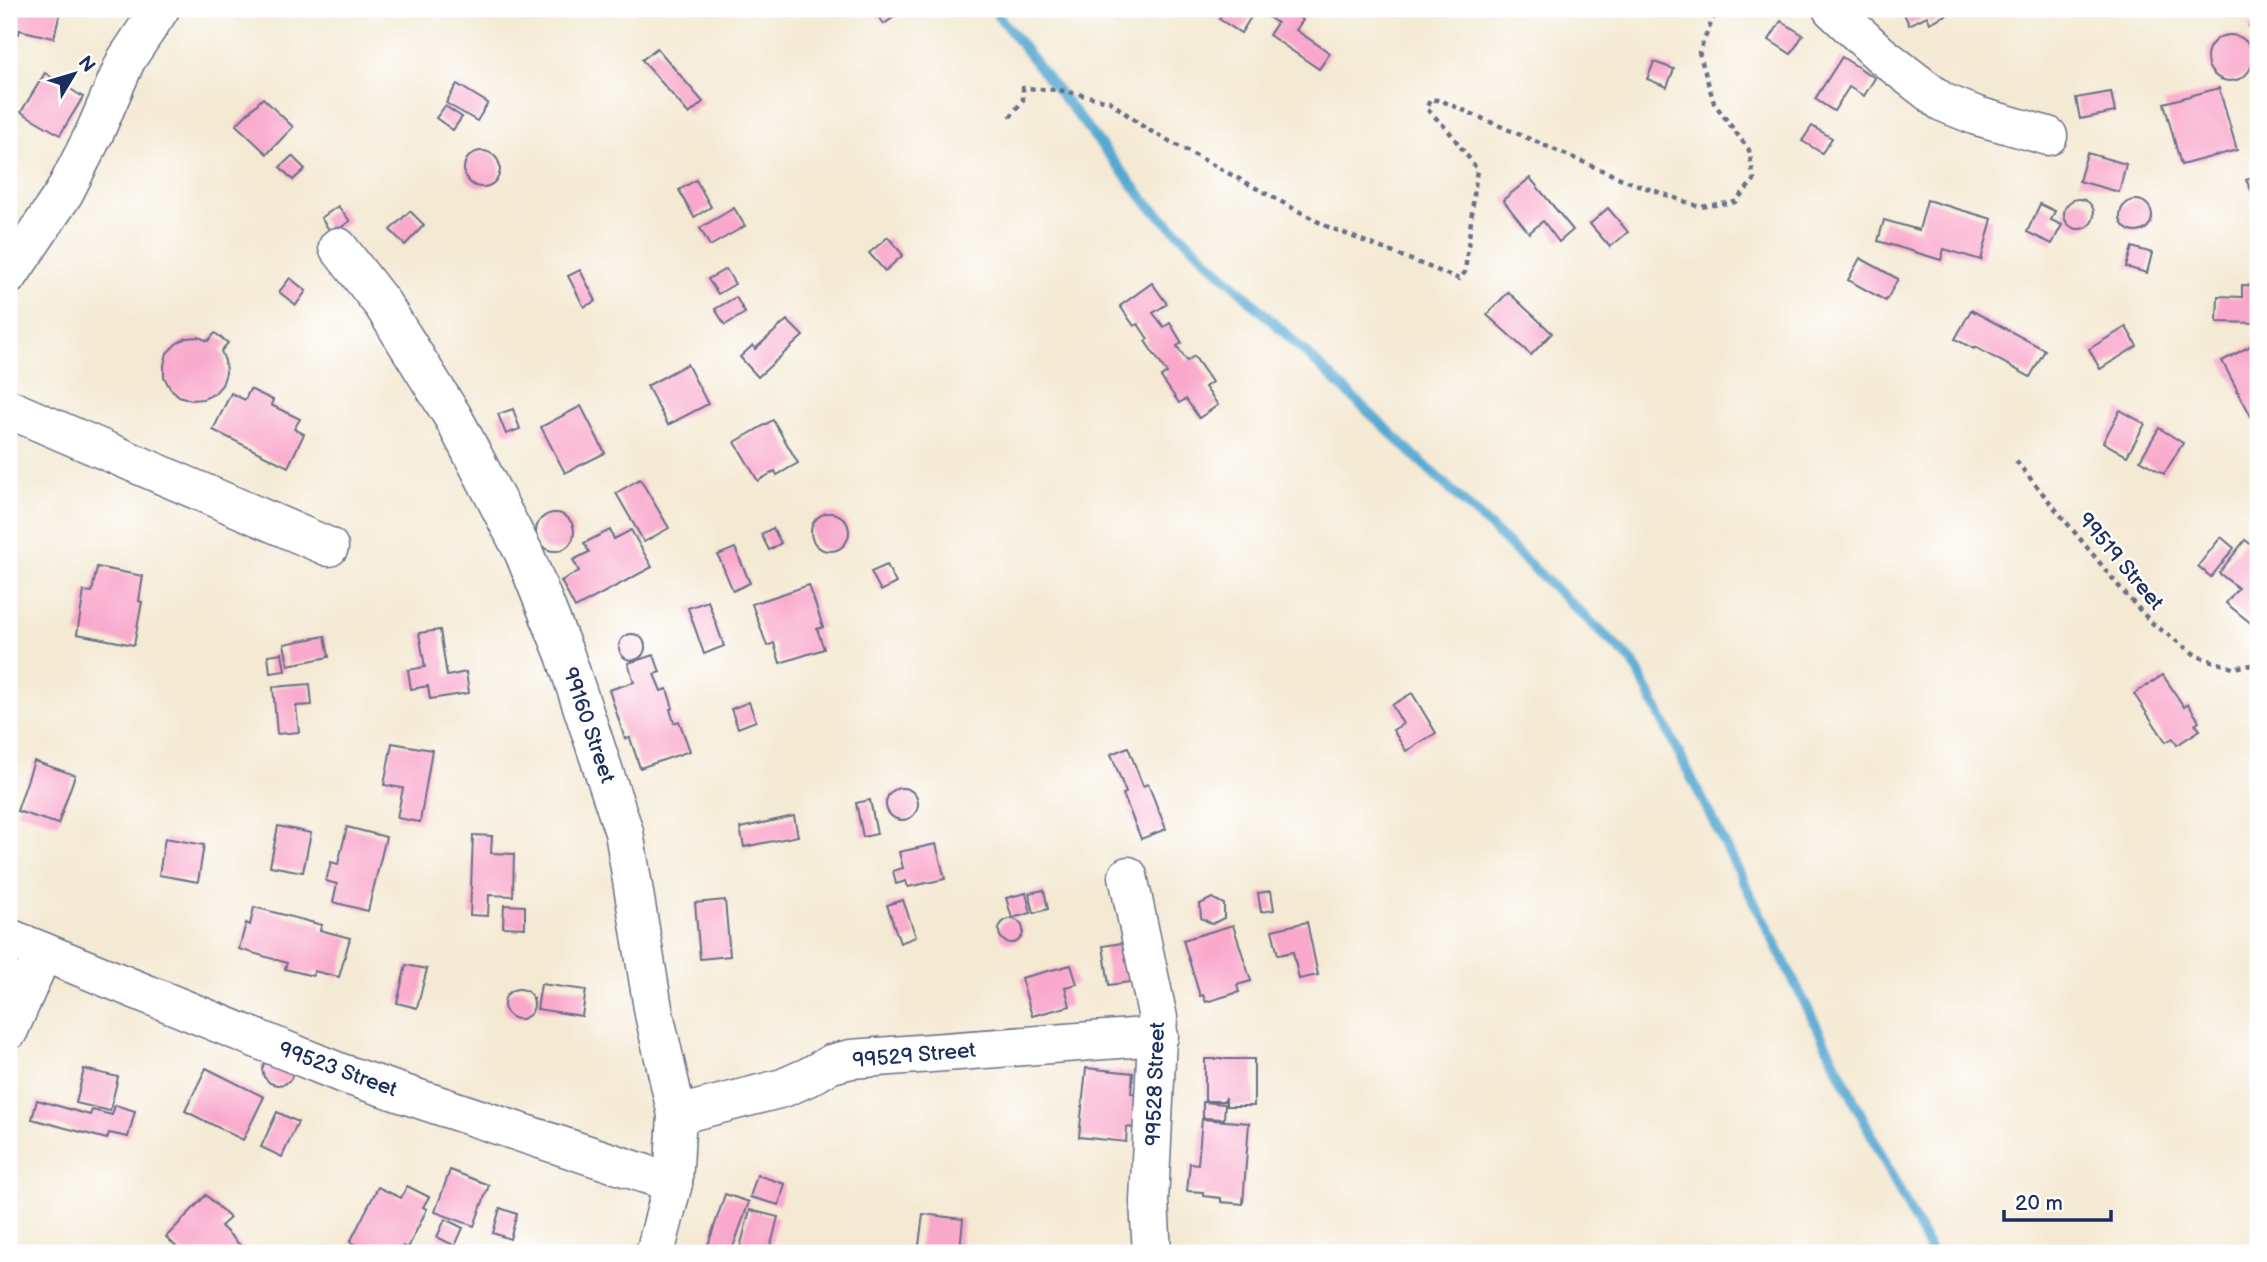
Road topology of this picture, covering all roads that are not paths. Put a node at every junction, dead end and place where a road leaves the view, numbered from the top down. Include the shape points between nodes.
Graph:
1 (160, 9) edge
2 (1832, 9) edge
3 (2048, 136) dead end
4 (338, 247) dead end
5 (9, 275) edge
6 (9, 409) edge
7 (329, 547) dead end
8 (1128, 876) dead end
9 (9, 938) edge
10 (43, 952) junction
11 (9, 1030) edge
12 (1159, 1036) junction
13 (677, 1115) junction
14 (673, 1183) junction
15 (655, 1253) edge
16 (1152, 1253) edge

1 - 5 street via 126,60 64,193
2 - 3 street via 1942,102
4 - 13 street, 99160 Street via 383,305 453,417 524,553 565,655 624,832 654,1014
6 - 7 street
8 - 12 street, 99528 Street
9 - 10 street, 99523 Street
10 - 11 street
10 - 14 street, 99523 Street via 341,1073
12 - 13 street, 99529 Street via 852,1059 831,1064 783,1088
12 - 16 street, 99528 Street via 1149,1201
13 - 14 street, 99160 Street
14 - 15 street, 99160 Street

